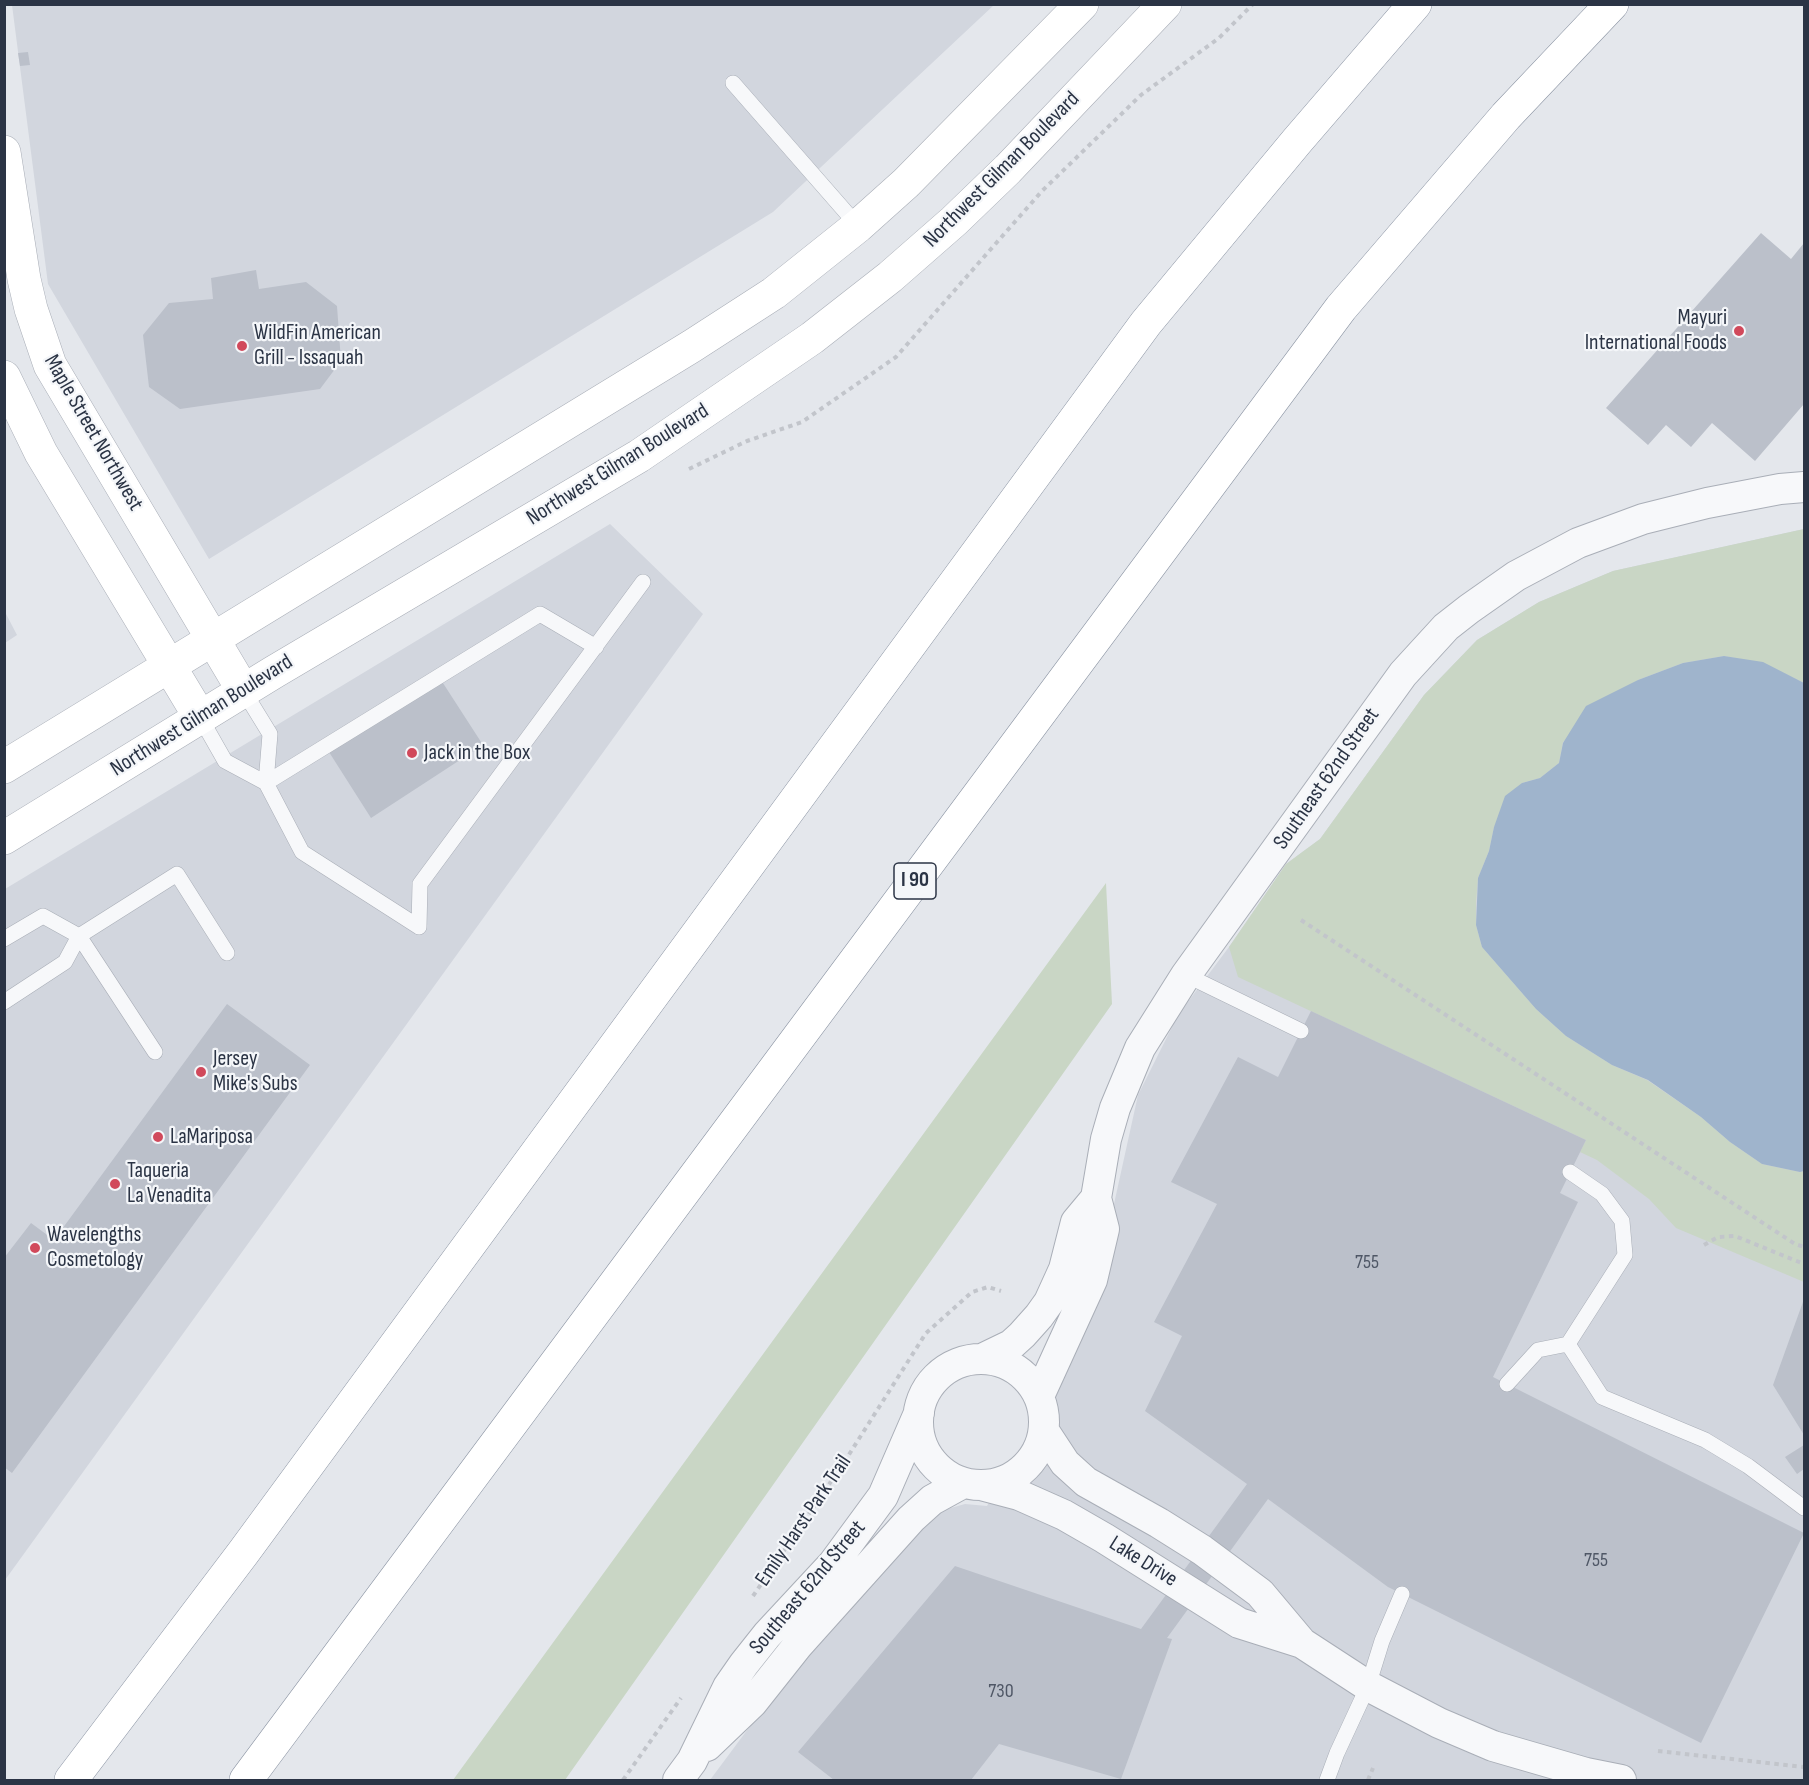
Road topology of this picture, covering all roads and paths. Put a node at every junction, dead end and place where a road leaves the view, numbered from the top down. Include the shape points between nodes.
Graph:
1 (1082, 4) edge
2 (1165, 4) edge
3 (1415, 4) edge
4 (1612, 4) edge
5 (733, 83) dead end
6 (4, 152) edge
7 (858, 226) junction
8 (4, 377) edge
9 (1804, 487) edge
10 (643, 582) dead end
11 (213, 638) junction
12 (596, 647) junction
13 (168, 665) junction
14 (243, 690) junction
15 (200, 717) junction
16 (4, 767) edge
17 (266, 783) junction
18 (4, 838) edge
19 (1300, 920) dead end
20 (78, 936) junction
21 (4, 939) edge
22 (227, 953) dead end
23 (1186, 975) junction
24 (4, 1002) edge
25 (1300, 1031) dead end
26 (154, 1052) dead end
27 (1570, 1172) dead end
28 (1096, 1198) junction
29 (1704, 1245) dead end
30 (1804, 1247) edge
31 (1804, 1264) edge
32 (1001, 1291) dead end
33 (1568, 1344) junction
34 (982, 1359) junction
35 (1507, 1384) dead end
36 (1039, 1396) junction
37 (919, 1413) junction
38 (1044, 1431) junction
39 (972, 1484) junction
40 (1804, 1508) edge
41 (1402, 1594) dead end
42 (751, 1598) dead end
43 (1302, 1643) junction
44 (1368, 1686) junction
45 (684, 1694) dead end
46 (1658, 1751) dead end
47 (1804, 1767) edge
48 (1373, 1768) dead end
49 (685, 1771) edge
50 (71, 1780) edge
51 (246, 1780) edge
52 (623, 1780) edge
53 (1327, 1780) edge
54 (1368, 1780) edge
55 (1621, 1780) edge

1 - 7 main road via 939,151
2 - 14 main road, Northwest Gilman Boulevard via 954,221 812,338 639,456
3 - 50 main road via 1146,323 243,1553
4 - 51 main road, I 90 via 1506,116 1341,308
5 - 7 lane
6 - 11 main road, Maple Street Northwest via 24,279 51,365
7 - 11 main road via 774,293 692,346
8 - 13 main road via 41,453
9 - 23 street, Southeast 62nd Street via 1707,503 1643,519 1578,543 1516,576 1446,627 1384,697
10 - 12 lane
11 - 13 main road
11 - 14 main road, Maple Street Northwest
12 - 17 lane via 540,614
12 - 17 lane via 420,885 419,927 302,852
13 - 15 main road
13 - 16 main road
14 - 15 main road, Northwest Gilman Boulevard
14 - 17 lane via 270,734
15 - 17 lane via 225,761
15 - 18 main road, Northwest Gilman Boulevard
19 - 30 path
20 - 21 lane via 43,916
20 - 22 lane via 177,874
20 - 24 lane via 65,962
20 - 26 lane
23 - 25 lane
23 - 28 street, Southeast 62nd Street via 1152,1026 1129,1071 1106,1139
27 - 33 lane via 1602,1194 1622,1221 1625,1255
28 - 34 street via 1076,1222 1060,1278 1040,1316 1011,1345
28 - 36 street, Southeast 62nd Street via 1104,1229 1092,1281
29 - 31 path via 1718,1237 1735,1236
32 - 42 path, Emily Harst Park Trail via 988,1287 972,1292 926,1333
33 - 35 lane via 1538,1350
33 - 40 lane via 1602,1397 1706,1440
34 - 36 street via 1016,1369
34 - 37 street via 947,1369 924,1396
36 - 38 street
37 - 39 street via 921,1440 934,1464 948,1475
37 - 49 street, Southeast 62nd Street via 883,1496 833,1564 744,1664
38 - 39 street via 1029,1463 1016,1476 999,1483
38 - 43 street, Lake Drive via 1065,1463 1086,1482 1202,1550 1260,1593
39 - 43 street, Lake Drive via 1019,1495 1064,1515 1239,1623
39 - 49 street, Southeast 62nd Street via 932,1500 911,1519 798,1645 752,1703
41 - 44 lane
43 - 44 street, Lake Drive
44 - 53 lane
44 - 55 street, Lake Drive via 1493,1746
45 - 52 path
46 - 47 path
48 - 54 path

